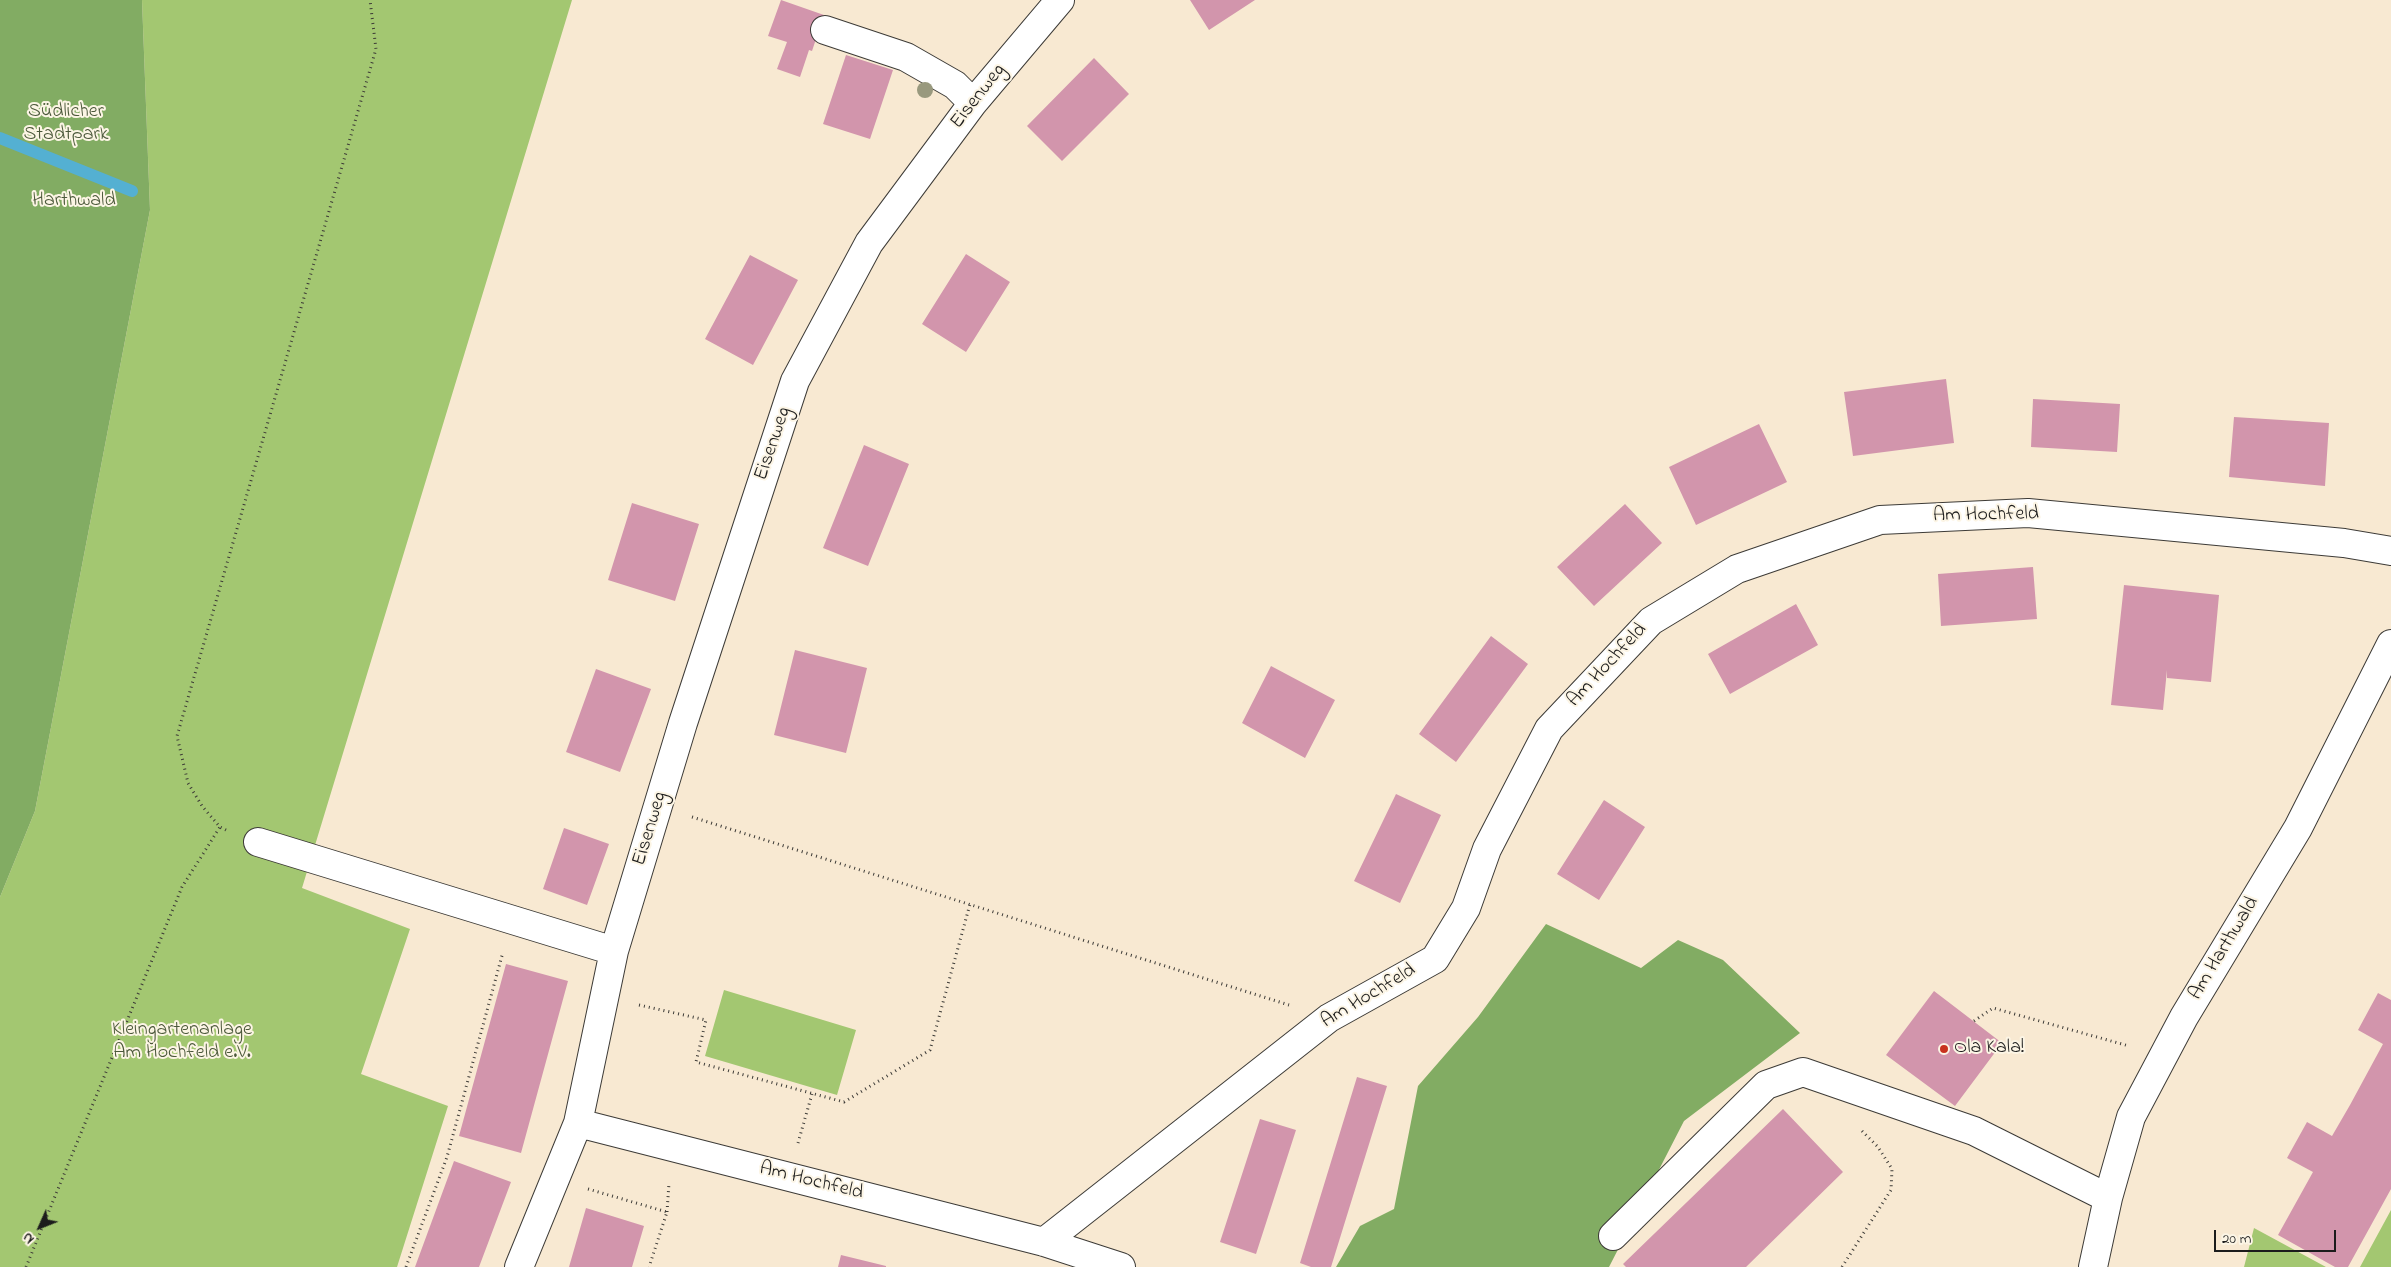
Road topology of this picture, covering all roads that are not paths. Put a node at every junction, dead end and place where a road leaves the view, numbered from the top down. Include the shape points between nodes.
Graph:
1 (1055, 2) edge
2 (825, 30) dead end
3 (973, 103) junction
4 (2391, 551) edge
5 (2391, 644) edge
6 (258, 842) road end
7 (614, 951) junction
8 (578, 1123) junction
9 (2108, 1198) junction
10 (1613, 1236) dead end
11 (1044, 1242) junction
12 (519, 1267) edge
13 (1121, 1267) edge
14 (2092, 1267) edge

1 - 3 street, Eisenweg
2 - 3 street via 906,56 955,85
3 - 7 street, Eisenweg via 869,243 795,381 695,686
4 - 11 street, Am Hochfeld via 2344,543 2028,513 1880,520 1738,569 1651,621 1549,729 1487,849 1466,908 1435,959 1329,1018
5 - 9 street, Am Harthwald via 2298,828 2163,1055 2131,1118
6 - 7 street
7 - 8 street, Eisenweg
8 - 11 street, Am Hochfeld
8 - 12 street, Eisenweg
9 - 10 street via 1974,1132 1803,1072 1766,1085
9 - 14 street, Am Harthwald
11 - 13 street, Am Hochfeld

